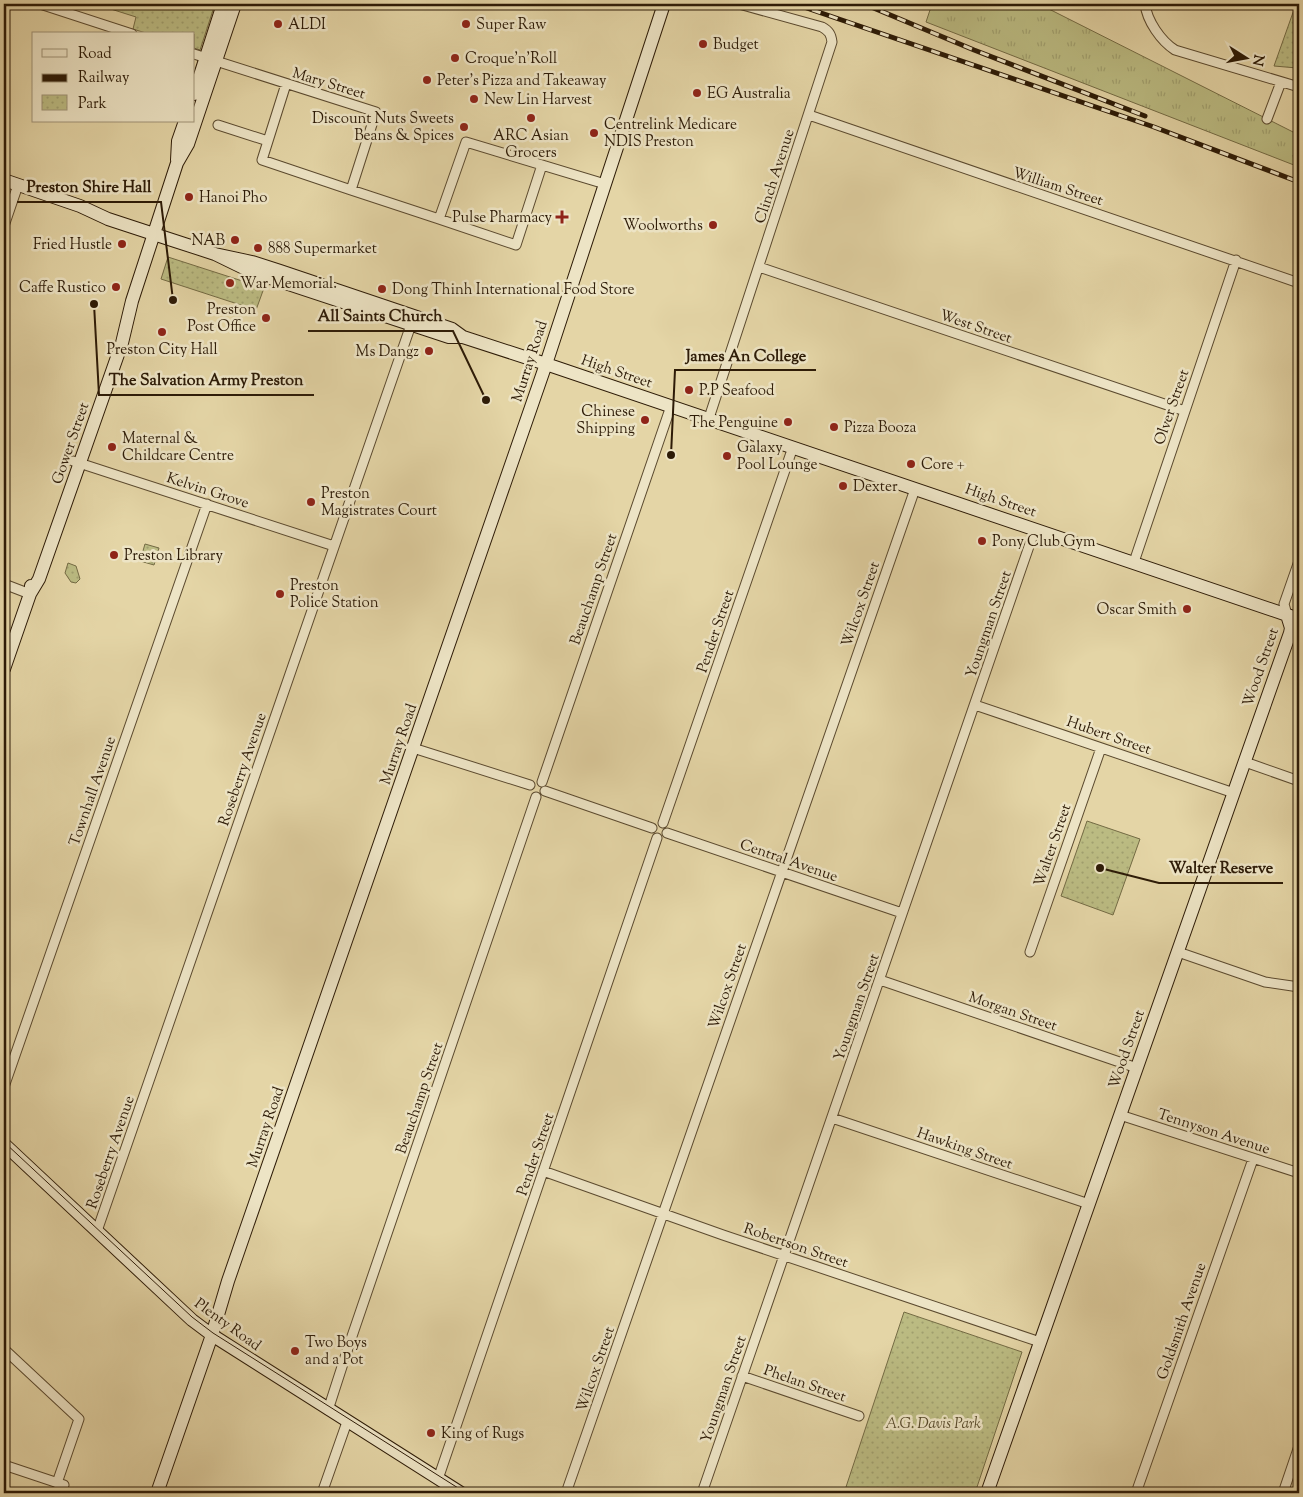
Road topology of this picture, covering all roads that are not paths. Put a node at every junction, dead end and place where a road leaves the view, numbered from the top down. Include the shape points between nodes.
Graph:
1 (40, 4) edge
2 (223, 4) edge
3 (235, 4) edge
4 (664, 4) edge
5 (739, 4) edge
6 (1145, 4) edge
7 (126, 32) edge
8 (205, 58) edge
9 (1281, 82) junction
10 (286, 84) junction
11 (1299, 87) edge
12 (195, 91) edge
13 (195, 109) edge
14 (809, 115) junction
15 (1267, 119) dead end
16 (185, 122) edge
17 (192, 122) edge
18 (218, 125) dead end
19 (268, 141) junction
20 (177, 163) junction
21 (542, 165) junction
22 (4, 180) edge
23 (605, 184) junction
24 (13, 189) edge
25 (351, 190) junction
26 (439, 219) junction
27 (4, 226) edge
28 (154, 234) junction
29 (1236, 260) junction
30 (759, 267) junction
31 (1299, 283) edge
32 (412, 321) junction
33 (546, 364) junction
34 (671, 406) junction
35 (1185, 411) junction
36 (709, 418) junction
37 (793, 447) junction
38 (77, 462) junction
39 (915, 488) junction
40 (207, 504) junction
41 (1035, 529) junction
42 (334, 546) junction
43 (1299, 561) edge
44 (1134, 562) junction
45 (4, 584) edge
46 (30, 594) junction
47 (1287, 615) junction
48 (1299, 620) edge
49 (4, 669) edge
50 (975, 705) junction
51 (413, 748) junction
52 (1101, 748) junction
53 (1245, 762) junction
54 (1299, 781) edge
55 (530, 786) junction
56 (543, 786) junction
57 (1234, 793) junction
58 (536, 796) junction
59 (663, 823) junction
60 (652, 828) junction
61 (667, 833) junction
62 (657, 838) junction
63 (781, 872) junction
64 (902, 913) junction
65 (1030, 952) dead end
66 (1178, 952) junction
67 (880, 980) junction
68 (1299, 987) edge
69 (1137, 1068) junction
70 (4, 1087) edge
71 (1120, 1115) junction
72 (832, 1118) junction
73 (4, 1144) edge
74 (1253, 1159) junction
75 (543, 1172) junction
76 (1299, 1173) edge
77 (1089, 1204) junction
78 (663, 1213) junction
79 (97, 1231) junction
80 (784, 1256) junction
81 (212, 1336) junction
82 (1040, 1342) junction
83 (4, 1349) edge
84 (742, 1376) junction
85 (328, 1410) junction
86 (859, 1416) dead end
87 (347, 1422) junction
88 (1299, 1446) edge
89 (4, 1465) edge
90 (1295, 1471) edge
91 (438, 1479) junction
92 (157, 1493) edge
93 (322, 1493) edge
94 (460, 1493) edge
95 (566, 1493) edge
96 (702, 1493) edge
97 (987, 1493) edge
98 (1136, 1493) edge
99 (1283, 1493) edge

1 - 7 street
2 - 8 main road
3 - 8 main road
4 - 23 main road, Murray Road
5 - 14 street, Clinch Avenue via 828,30 832,42
6 - 9 street via 1161,37 1175,50
8 - 10 street, Mary Street
8 - 12 main road
8 - 13 main road
9 - 11 street
9 - 15 street
10 - 19 street
10 - 25 street, Mary Street via 376,112
14 - 29 street, William Street
14 - 30 street, Clinch Avenue
16 - 20 main road via 178,142
17 - 20 main road via 188,144
18 - 19 street
19 - 25 street via 262,160
20 - 28 main road, Gower Street
21 - 23 street
21 - 26 street via 466,142
21 - 26 street via 516,245
22 - 24 main road, High Street
23 - 33 main road, Murray Road
24 - 27 street
24 - 28 main road, High Street via 80,206
25 - 26 street
28 - 32 main road, High Street via 215,254 252,272
28 - 38 main road, Gower Street via 122,343
29 - 31 street, William Street
29 - 35 street, Olver Street
30 - 35 street, West Street
30 - 36 street, Clinch Avenue
32 - 33 main road, High Street via 449,337 464,337
32 - 42 street, Roseberry Avenue
33 - 34 main road, High Street
33 - 51 main road, Murray Road
34 - 36 main road, High Street
34 - 56 street, Beauchamp Street
35 - 44 street, Olver Street
36 - 37 main road, High Street
37 - 39 main road, High Street
37 - 59 street, Pender Street
38 - 40 street, Kelvin Grove
38 - 46 main road, Gower Street via 39,579
39 - 41 main road, High Street
39 - 63 street, Wilcox Street
40 - 42 street, Kelvin Grove
40 - 70 street, Townhall Avenue
41 - 44 main road, High Street
41 - 50 street, Youngman Street
42 - 79 street, Roseberry Avenue
43 - 47 street via 1284,604
44 - 47 main road, High Street
45 - 46 street
46 - 49 main road, Gower Street
47 - 48 main road, High Street
47 - 53 main road, Wood Street via 1290,633
50 - 52 street, Hubert Street
50 - 64 street, Youngman Street
51 - 55 street
51 - 81 main road, Murray Road via 228,1281
52 - 57 street, Hubert Street
52 - 65 street, Walter Street
53 - 54 street
53 - 57 main road, Wood Street
55 - 56 street via 536,780
55 - 58 street via 530,792
56 - 58 street via 542,795
56 - 60 street
57 - 66 main road, Wood Street
58 - 85 street, Beauchamp Street
59 - 60 street via 658,822
59 - 61 street
60 - 62 street
61 - 62 street
61 - 63 street, Central Avenue
62 - 75 street, Pender Street
63 - 64 street, Central Avenue
63 - 78 street, Wilcox Street
64 - 67 street, Youngman Street
66 - 68 street via 1264,982
66 - 69 main road, Wood Street
67 - 69 street, Morgan Street
67 - 72 street, Youngman Street
69 - 71 main road, Wood Street
71 - 74 street, Tennyson Avenue
71 - 77 main road, Wood Street
72 - 77 street, Hawking Street
72 - 80 street, Youngman Street
73 - 79 main road, Plenty Road
74 - 76 street, Tennyson Avenue
74 - 98 street, Goldsmith Avenue
75 - 78 street, Robertson Street
75 - 91 street, Pender Street
77 - 82 main road, Wood Street
78 - 80 street, Robertson Street
78 - 95 street, Wilcox Street
79 - 81 main road, Plenty Road
80 - 82 street, Robertson Street
80 - 84 street, Youngman Street
81 - 85 main road, Plenty Road
81 - 92 main road, Murray Road
82 - 97 main road, Wood Street
83 - 89 street via 79,1420 61,1484
84 - 86 street, Phelan Street
84 - 96 street, Youngman Street
85 - 87 main road, Plenty Road
87 - 91 main road, Plenty Road
87 - 93 street
88 - 90 street
90 - 99 street
91 - 94 main road, Plenty Road

